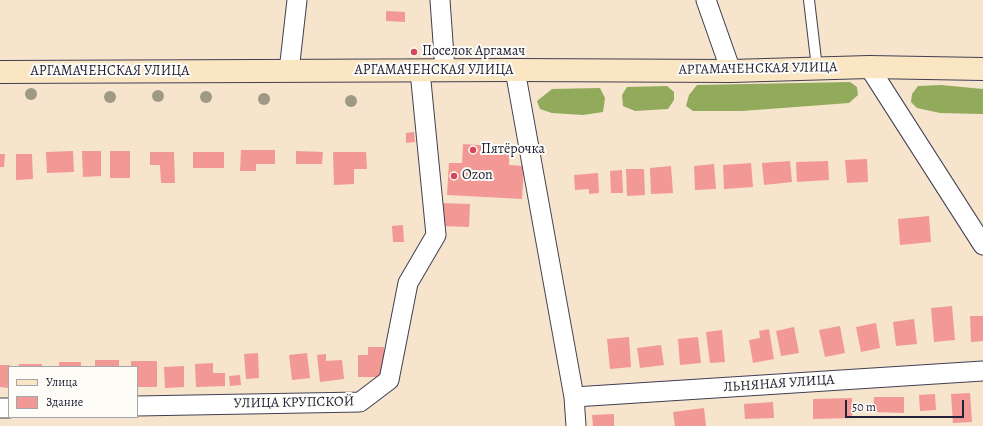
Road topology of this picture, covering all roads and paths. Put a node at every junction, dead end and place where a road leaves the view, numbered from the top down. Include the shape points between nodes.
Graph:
1 (297, 0) edge
2 (440, 0) edge
3 (706, 0) edge
4 (809, 0) edge
5 (868, 67) junction
6 (817, 68) junction
7 (983, 69) edge
8 (420, 70) junction
9 (445, 70) junction
10 (515, 70) junction
11 (289, 71) junction
12 (731, 71) junction
13 (0, 72) edge
14 (983, 245) edge
15 (983, 371) edge
16 (574, 396) junction
17 (138, 406) edge
18 (576, 426) edge

1 - 11 street
2 - 9 street
3 - 12 street
4 - 6 lane
5 - 6 main road, АРГАМАЧЕНСКАЯ УЛИЦА
5 - 7 main road, АРГАМАЧЕНСКАЯ УЛИЦА
5 - 14 street
6 - 12 main road, АРГАМАЧЕНСКАЯ УЛИЦА
8 - 9 main road, АРГАМАЧЕНСКАЯ УЛИЦА
8 - 11 main road, АРГАМАЧЕНСКАЯ УЛИЦА
8 - 17 street, УЛИЦА КРУПСКОЙ via 436,235 408,283 389,380 360,402
9 - 10 main road, АРГАМАЧЕНСКАЯ УЛИЦА
10 - 12 main road, АРГАМАЧЕНСКАЯ УЛИЦА
10 - 16 street
11 - 13 main road, АРГАМАЧЕНСКАЯ УЛИЦА
15 - 16 street, ЛЬНЯНАЯ УЛИЦА
16 - 18 street

